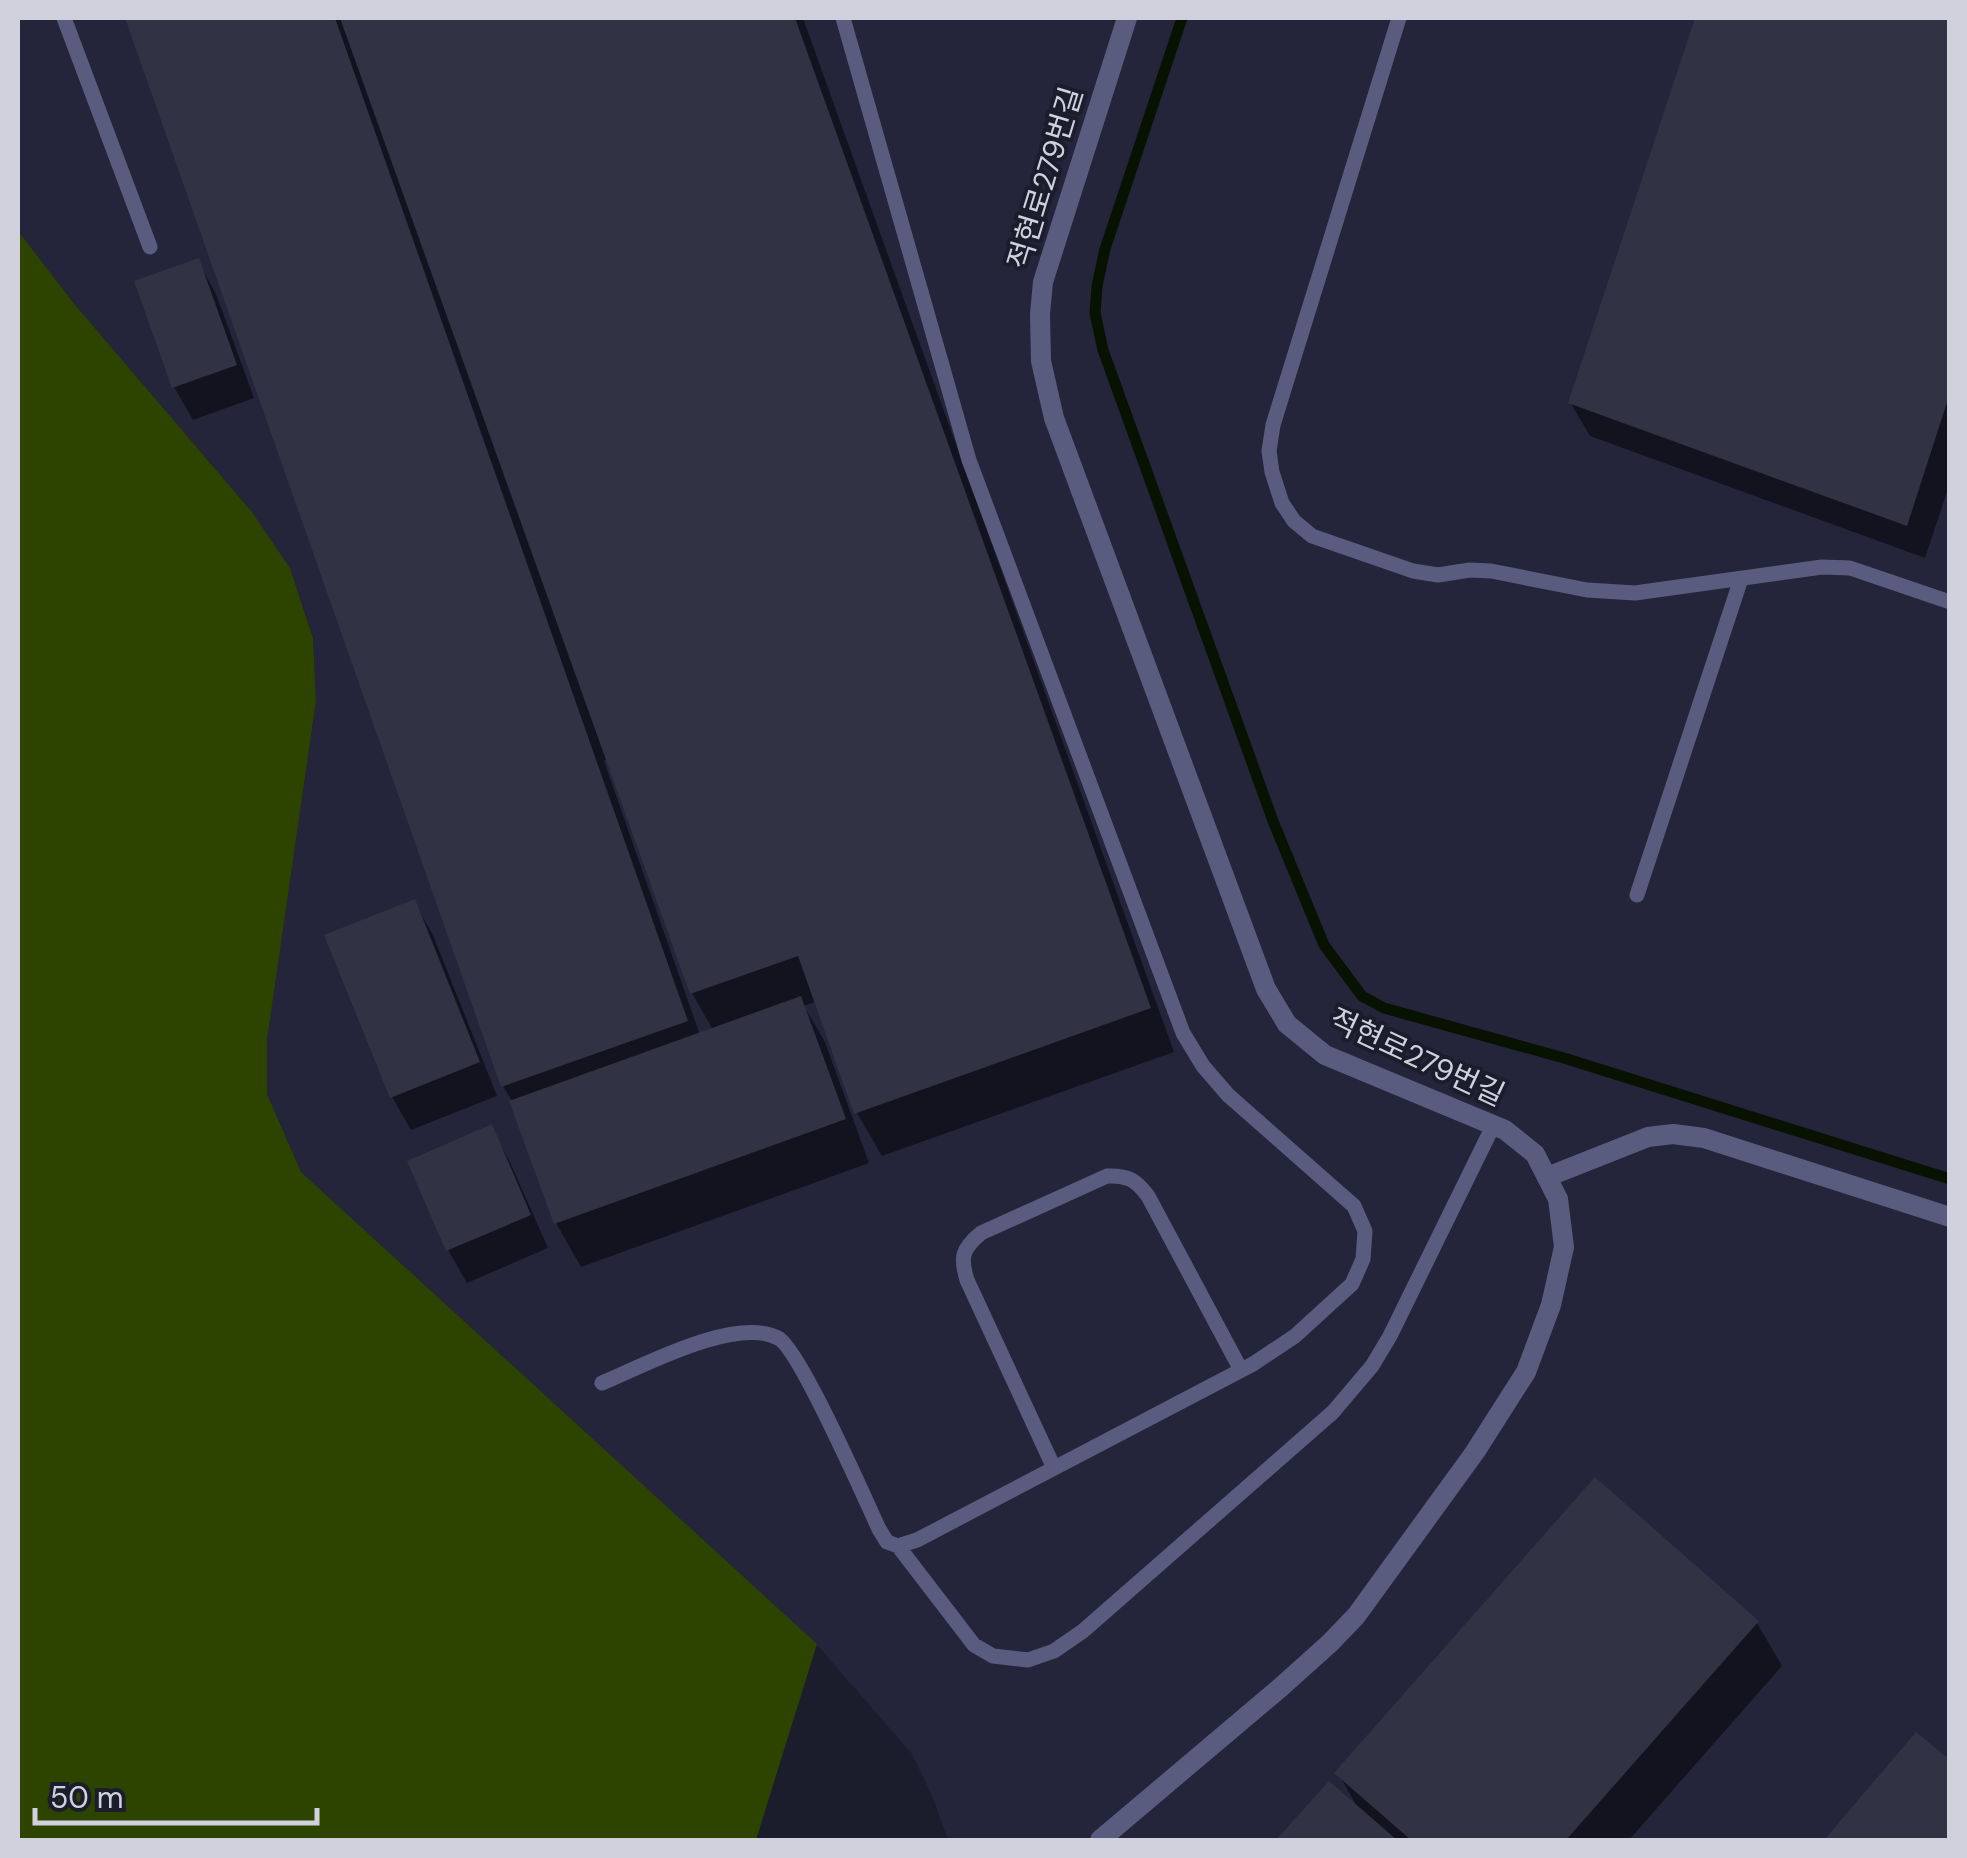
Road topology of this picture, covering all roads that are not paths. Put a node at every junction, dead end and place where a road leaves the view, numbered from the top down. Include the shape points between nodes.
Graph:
1 (64, 18) edge
2 (843, 18) edge
3 (1126, 18) edge
4 (1398, 18) edge
5 (150, 247) dead end
6 (1741, 579) junction
7 (1950, 602) edge
8 (1637, 895) dead end
9 (1493, 1126) junction
10 (1547, 1176) junction
11 (1950, 1218) edge
12 (1241, 1370) junction
13 (602, 1383) dead end
14 (1054, 1468) junction
15 (898, 1546) junction
16 (1100, 1840) edge

1 - 5 lane
2 - 12 lane via 970,460 1182,1033 1228,1096 1354,1206 1365,1231 1364,1259 1352,1284 1295,1336
3 - 9 street, 적현로279번길 via 1043,282 1042,361 1054,418 1266,989 1286,1024 1326,1055
4 - 6 lane via 1273,425 1269,451 1282,503 1312,536 1438,576 1491,571 1635,593
6 - 7 lane via 1850,568
6 - 8 lane
9 - 10 street, 적현로279번길 via 1535,1154
9 - 15 lane via 1390,1336 1356,1388 1083,1631 1028,1660 993,1656 974,1645
10 - 11 street via 1648,1136 1674,1134
10 - 16 street, 적현로279번길 via 1558,1199 1564,1247 1552,1305 1526,1372 1475,1452 1330,1643
12 - 14 lane
12 - 14 lane via 1148,1196 1126,1176 1107,1176 981,1233 966,1245 967,1280
13 - 15 lane via 718,1336 780,1338 810,1384 879,1528
14 - 15 lane

